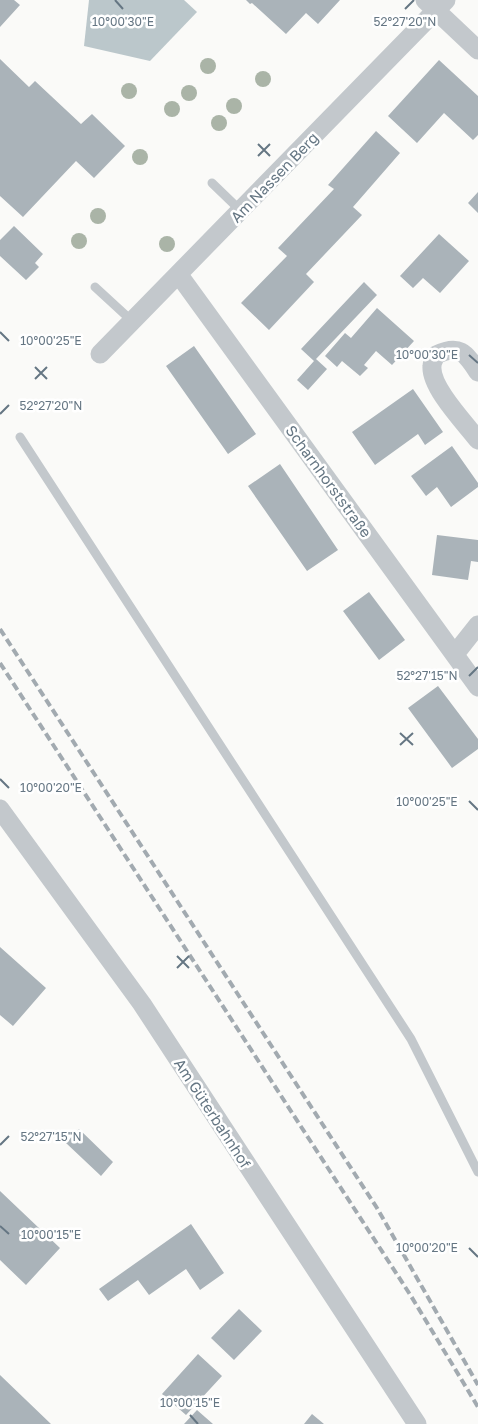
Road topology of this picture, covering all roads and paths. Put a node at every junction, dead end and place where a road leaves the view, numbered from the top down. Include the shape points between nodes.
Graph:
1 (436, 4) edge
2 (478, 50) edge
3 (212, 183) dead end
4 (241, 211) junction
5 (178, 275) junction
6 (95, 287) dead end
7 (132, 321) junction
8 (100, 354) dead end
9 (478, 372) edge
10 (20, 437) dead end
11 (478, 440) edge
12 (478, 625) edge
13 (455, 654) junction
14 (478, 687) edge
15 (0, 809) edge
16 (478, 1172) edge
17 (417, 1424) edge

1 - 2 street
1 - 4 street, Am Nassen Berg
3 - 4 lane
4 - 5 street, Am Nassen Berg
5 - 7 street, Am Nassen Berg
5 - 13 street, Scharnhorststraße
6 - 7 lane
7 - 8 street, Am Nassen Berg
9 - 11 street via 463,354 454,349 436,355 432,365 438,389
10 - 16 lane via 411,1039
12 - 13 street
13 - 14 street, Scharnhorststraße
15 - 17 street, Am Güterbahnhof via 142,1004

